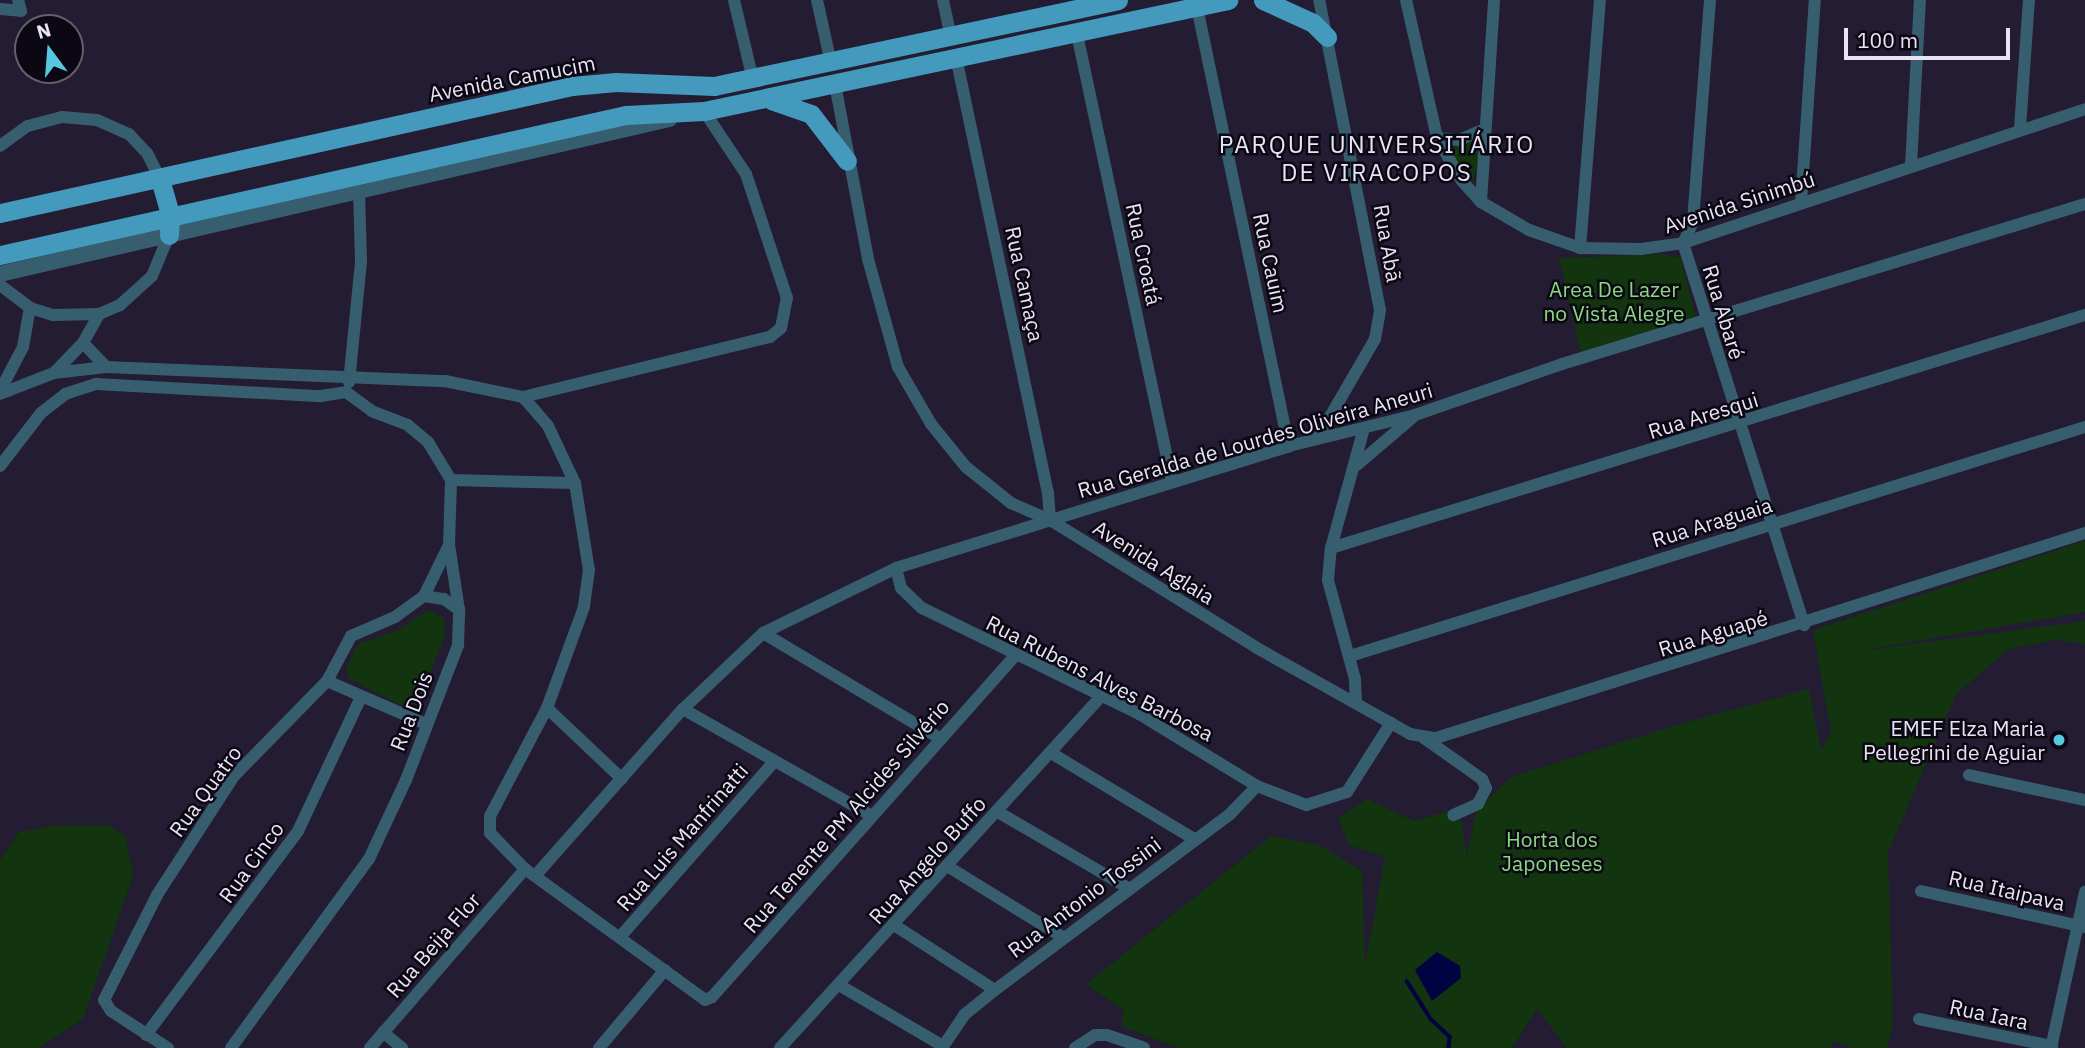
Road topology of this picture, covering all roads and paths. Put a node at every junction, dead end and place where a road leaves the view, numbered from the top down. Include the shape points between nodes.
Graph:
1 (18, 0) edge
2 (734, 0) edge
3 (817, 0) edge
4 (943, 0) edge
5 (1118, 0) edge
6 (1228, 0) edge
7 (1263, 0) edge
8 (1319, 0) edge
9 (1406, 0) edge
10 (1494, 0) edge
11 (1600, 0) edge
12 (1710, 0) edge
13 (1815, 0) edge
14 (1920, 0) edge
15 (2029, 0) edge
16 (1070, 5) edge
17 (1197, 7) junction
18 (0, 9) edge
19 (950, 34) junction
20 (1077, 34) junction
21 (1327, 37) junction
22 (956, 57) junction
23 (831, 63) junction
24 (753, 80) junction
25 (835, 84) junction
26 (752, 100) junction
27 (2085, 109) edge
28 (704, 111) junction
29 (2020, 128) junction
30 (1485, 129) junction
31 (1437, 138) junction
32 (0, 146) edge
33 (847, 161) junction
34 (1911, 165) junction
35 (160, 179) junction
36 (359, 191) junction
37 (1481, 202) junction
38 (1801, 203) junction
39 (2085, 204) edge
40 (0, 213) edge
41 (170, 215) junction
42 (169, 235) junction
43 (1683, 243) junction
44 (1580, 248) junction
45 (0, 255) edge
46 (0, 274) edge
47 (0, 285) edge
48 (30, 308) junction
49 (99, 314) junction
50 (2085, 315) edge
51 (1706, 319) junction
52 (83, 343) junction
53 (106, 367) junction
54 (54, 373) junction
55 (351, 375) junction
56 (346, 392) junction
57 (0, 393) edge
58 (523, 397) junction
59 (1415, 415) junction
60 (1740, 425) junction
61 (2085, 427) edge
62 (1364, 428) junction
63 (1317, 439) junction
64 (1289, 446) junction
65 (1357, 465) junction
66 (0, 466) edge
67 (451, 480) junction
68 (1172, 482) junction
69 (575, 483) junction
70 (1049, 520) junction
71 (1772, 524) junction
72 (2085, 533) edge
73 (449, 545) junction
74 (1331, 548) junction
75 (896, 568) junction
76 (424, 596) junction
77 (459, 610) junction
78 (1804, 625) junction
79 (763, 633) junction
80 (1014, 656) junction
81 (1350, 656) junction
82 (327, 681) junction
83 (1100, 696) junction
84 (361, 697) junction
85 (1356, 701) junction
86 (547, 708) junction
87 (683, 709) junction
88 (1391, 723) junction
89 (426, 724) junction
90 (939, 738) junction
91 (1423, 738) junction
92 (1051, 753) junction
93 (773, 763) junction
94 (1969, 775) dead end
95 (622, 779) junction
96 (1257, 786) junction
97 (2085, 800) edge
98 (998, 812) junction
99 (1453, 815) dead end
100 (872, 816) junction
101 (1194, 839) junction
102 (947, 866) junction
103 (530, 872) junction
104 (1128, 888) junction
105 (1922, 891) dead end
106 (2085, 892) edge
107 (894, 925) junction
108 (2081, 926) edge
109 (1061, 936) junction
110 (620, 937) junction
111 (665, 970) junction
112 (839, 985) junction
113 (995, 990) junction
114 (1919, 1019) dead end
115 (383, 1032) junction
116 (146, 1035) junction
117 (943, 1047) edge
118 (2052, 1047) edge
119 (168, 1048) edge
120 (231, 1048) edge
121 (370, 1048) edge
122 (402, 1048) edge
123 (599, 1048) edge
124 (780, 1048) edge
125 (1075, 1048) edge
126 (1144, 1048) edge

1 - 18 street via 21,11
2 - 24 street
3 - 23 street
4 - 19 street
5 - 16 main road, Avenida Camucim
6 - 17 main road
7 - 21 main road via 1312,23
8 - 21 street, Rua Abã
9 - 31 street, Avenida Sinimbú
10 - 30 street
11 - 44 street
12 - 43 street, Rua Abaré via 1693,222
13 - 38 street
14 - 34 street
15 - 29 street
16 - 19 main road, Avenida Camucim
16 - 20 main road
17 - 20 main road
17 - 64 street, Rua Cauim
19 - 23 main road, Avenida Camucim
20 - 22 main road
20 - 68 street, Rua Croatá
21 - 63 street, Rua Abã via 1380,310 1375,339
22 - 25 main road
22 - 70 street, Rua Camaça via 1048,492
23 - 24 main road, Avenida Camucim
23 - 25 main road
24 - 35 main road, Avenida Camucim via 714,86 616,82 572,86
25 - 26 main road
25 - 33 street, Avenida Aglaia
26 - 28 main road
26 - 33 main road via 792,104 811,114
27 - 29 street, Avenida Sinimbú
28 - 36 street
28 - 41 main road via 626,115
28 - 58 street via 746,174 787,298 785,318 770,337
29 - 34 street, Avenida Sinimbú
30 - 31 street via 1459,141
30 - 37 street
31 - 37 street, Avenida Sinimbú via 1462,181
32 - 35 street via 29,127 62,117 97,120 129,134 147,153
33 - 70 street, Avenida Aglaia via 882,316 913,396 966,467 1011,503
34 - 38 street, Avenida Sinimbú
35 - 40 main road, Avenida Camucim
35 - 41 main road
36 - 42 street
36 - 55 street via 362,261
37 - 44 street, Avenida Sinimbú via 1529,230
38 - 43 street, Avenida Sinimbú
39 - 51 street, Rua Geralda de Lourdes Oliveira Aneuri
41 - 42 main road
41 - 45 main road
42 - 46 street
42 - 49 street via 152,276 120,305
43 - 44 street, Avenida Sinimbú via 1641,249
43 - 51 street, Rua Abaré
47 - 48 street
48 - 49 street via 65,316
48 - 57 street via 23,347
49 - 52 street
50 - 60 street, Rua Aresqui
51 - 59 street, Rua Geralda de Lourdes Oliveira Aneuri
51 - 60 street, Rua Abaré
52 - 53 street
52 - 54 street
53 - 54 street
53 - 55 street
54 - 57 street
55 - 56 street
55 - 58 street via 445,381
56 - 66 street via 321,396 96,384 65,394 41,414
56 - 67 street via 372,411 408,425 428,442
58 - 69 street via 548,426
59 - 62 street, Rua Geralda de Lourdes Oliveira Aneuri
59 - 65 street
60 - 71 street, Rua Abaré
60 - 74 street, Rua Aresqui
61 - 71 street, Rua Araguaia
62 - 63 street, Rua Geralda de Lourdes Oliveira Aneuri
62 - 65 street
63 - 64 street, Rua Geralda de Lourdes Oliveira Aneuri
64 - 68 street, Rua Geralda de Lourdes Oliveira Aneuri
65 - 74 street
67 - 69 street
67 - 73 street, Rua Dois
68 - 70 street, Rua Geralda de Lourdes Oliveira Aneuri
69 - 86 street via 589,570 584,607
70 - 75 street, Rua Geralda de Lourdes Oliveira Aneuri
70 - 85 street, Avenida Aglaia via 1257,648
71 - 78 street, Rua Abaré
71 - 81 street, Rua Araguaia
72 - 78 street, Rua Aguapé
73 - 76 street, Rua Quatro
73 - 77 street, Rua Dois
74 - 81 street via 1328,580 1334,615
75 - 79 street, Rua Geralda de Lourdes Oliveira Aneuri
75 - 80 street, Rua Rubens Alves Barbosa via 901,588 922,608
76 - 77 street via 444,599
76 - 82 street, Rua Quatro via 395,618 351,636
77 - 89 street, Rua Dois via 458,645
78 - 91 street, Rua Aguapé
79 - 87 street, Rua Geralda de Lourdes Oliveira Aneuri
79 - 90 street
80 - 83 street, Rua Rubens Alves Barbosa
80 - 90 street, Rua Tenente PM Alcides Silvério
81 - 85 street
82 - 84 street
82 - 116 street, Rua Quatro via 234,776 157,895 104,993 111,1011
83 - 92 street, Rua Angelo Buffo
83 - 96 street, Rua Rubens Alves Barbosa via 1207,752
84 - 89 street
84 - 116 street, Rua Cinco via 298,831
85 - 88 street
86 - 95 street
86 - 103 street via 488,825 496,844
87 - 93 street
87 - 95 street, Rua Geralda de Lourdes Oliveira Aneuri
88 - 91 street
88 - 96 street, Rua Rubens Alves Barbosa via 1347,792 1328,801 1306,805
89 - 120 street, Rua Dois via 406,779 355,882
90 - 100 street, Rua Tenente PM Alcides Silvério
91 - 99 street via 1482,779 1486,788 1478,804
92 - 98 street, Rua Angelo Buffo
92 - 101 street
93 - 100 street
93 - 110 street, Rua Luis Manfrinatti
94 - 97 street
95 - 103 street, Rua Geralda de Lourdes Oliveira Aneuri
96 - 101 street, Rua Antonio Tossini via 1230,814
98 - 102 street, Rua Angelo Buffo
98 - 104 street
100 - 111 street, Rua Tenente PM Alcides Silvério via 707,1000
101 - 104 street, Rua Antonio Tossini
102 - 107 street, Rua Angelo Buffo
102 - 109 street
103 - 110 street
103 - 115 street, Rua Beija Flor
104 - 109 street, Rua Antonio Tossini
105 - 108 street, Rua Itaipava
106 - 108 street
107 - 112 street, Rua Angelo Buffo
107 - 113 street
108 - 118 street
109 - 113 street, Rua Antonio Tossini
110 - 111 street
111 - 123 street
112 - 117 street
112 - 124 street, Rua Angelo Buffo
113 - 117 street, Rua Antonio Tossini via 964,1015
114 - 118 street, Rua Iara
115 - 121 street, Rua Beija Flor
115 - 122 street
116 - 119 street, Rua Quatro
125 - 126 street via 1095,1035 1107,1035

